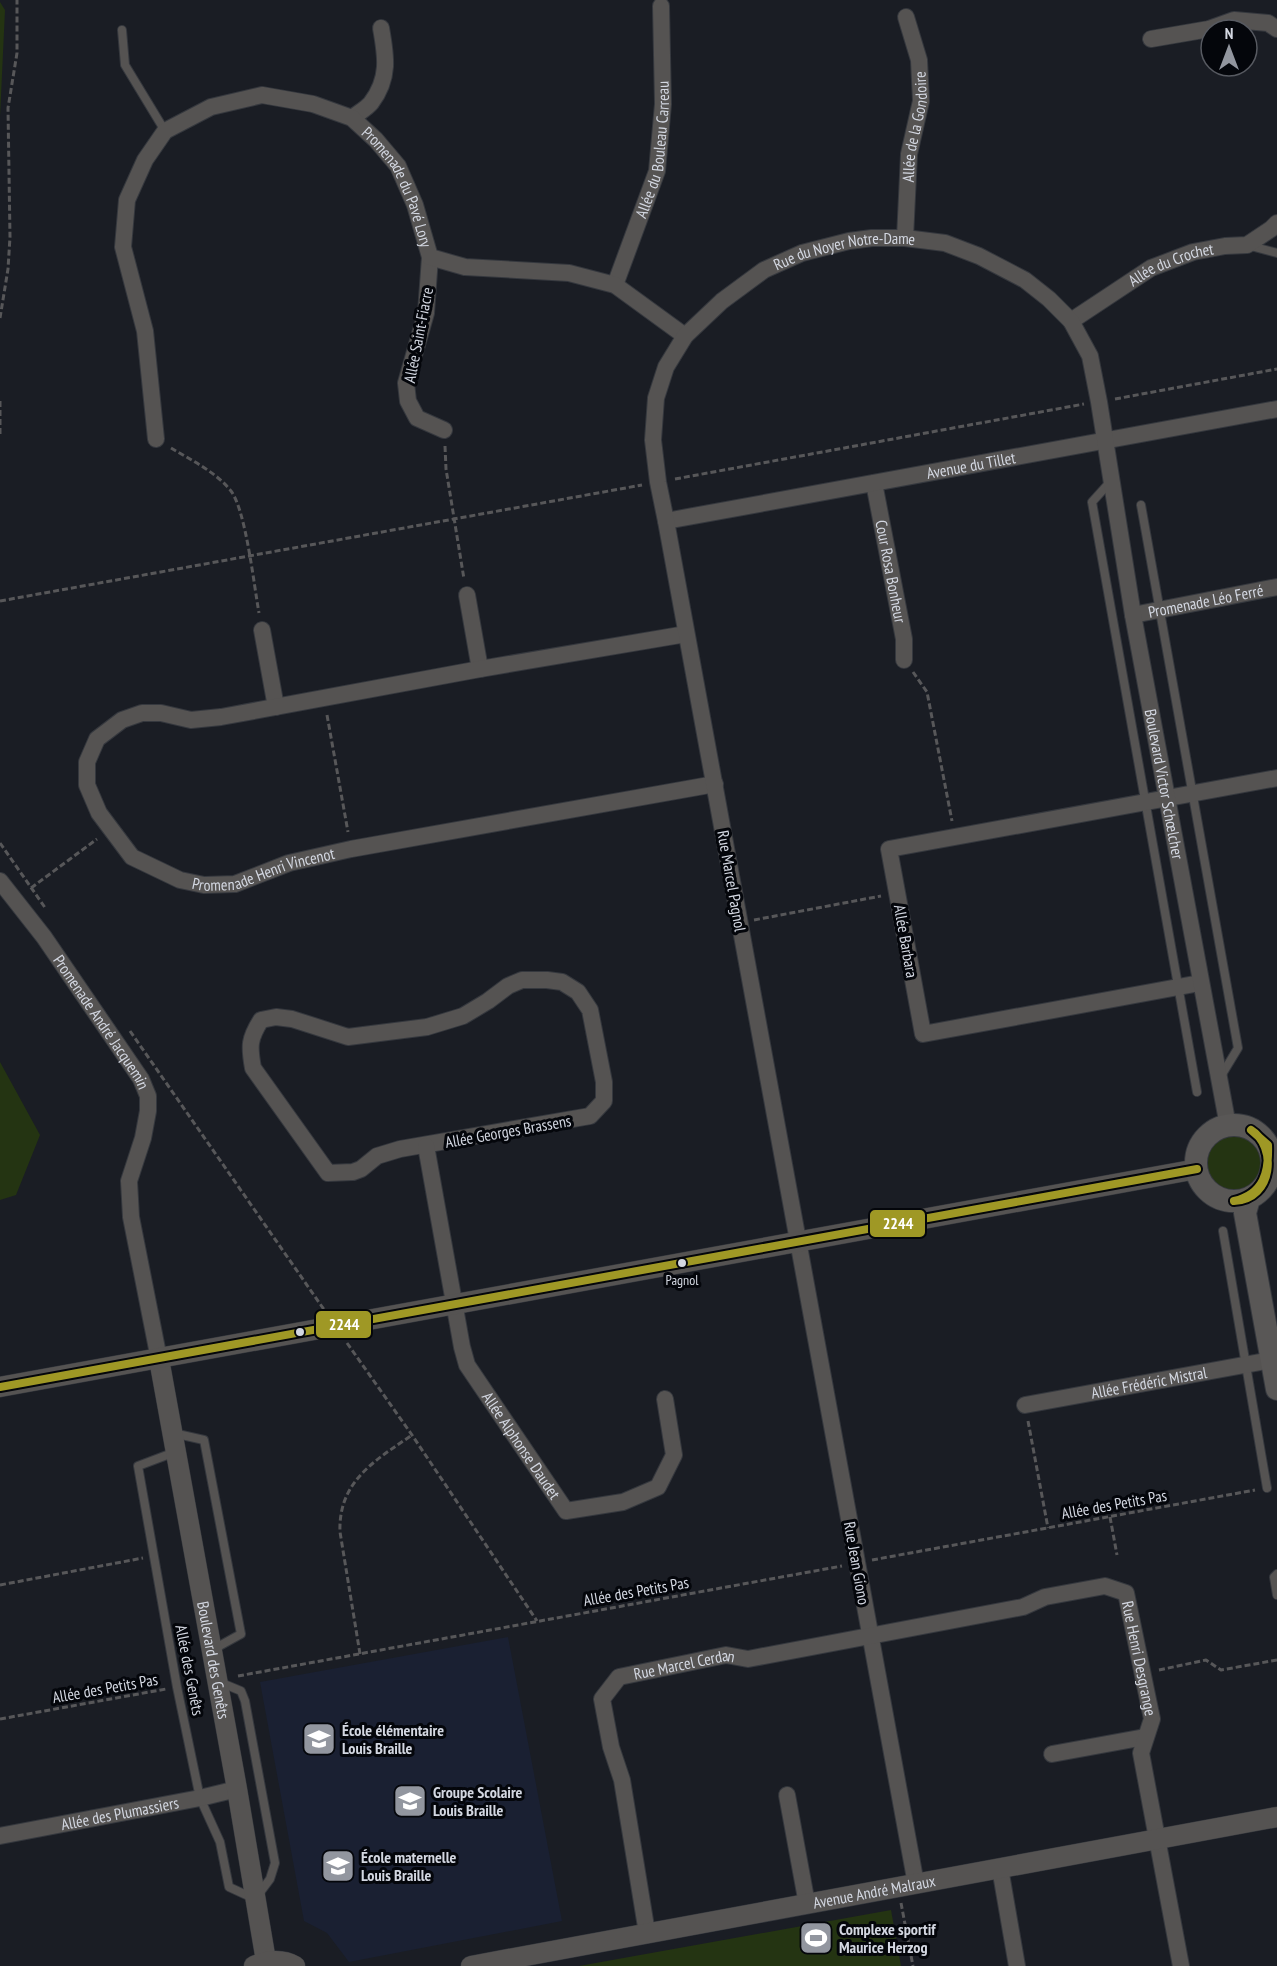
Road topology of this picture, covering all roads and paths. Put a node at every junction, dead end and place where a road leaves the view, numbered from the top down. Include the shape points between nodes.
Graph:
1 (17, 0) edge
2 (661, 6) dead end
3 (906, 17) dead end
4 (381, 28) dead end
5 (1277, 29) edge
6 (122, 30) dead end
7 (1151, 39) dead end
8 (352, 118) junction
9 (165, 130) junction
10 (1277, 223) edge
11 (904, 238) junction
12 (1247, 245) junction
13 (1277, 253) edge
14 (430, 257) junction
15 (615, 285) junction
16 (0, 318) edge
17 (1071, 321) junction
18 (685, 336) junction
19 (1277, 369) edge
20 (0, 401) edge
21 (1099, 402) junction
22 (1277, 409) edge
23 (444, 430) joint
24 (0, 435) edge
25 (156, 439) joint
26 (1104, 441) junction
27 (1111, 481) junction
28 (658, 482) junction
29 (874, 483) junction
30 (1141, 505) dead end
31 (454, 519) junction
32 (666, 521) junction
33 (248, 556) junction
34 (1277, 587) edge
35 (467, 595) joint
36 (0, 601) edge
37 (1159, 609) junction
38 (1133, 615) junction
39 (262, 630) joint
40 (686, 634) junction
41 (904, 660) joint
42 (480, 669) junction
43 (324, 698) junction
44 (276, 707) junction
45 (1277, 778) edge
46 (714, 784) junction
47 (1192, 794) junction
48 (1167, 799) junction
49 (1145, 803) junction
50 (110, 828) junction
51 (956, 837) junction
52 (0, 843) edge
53 (351, 849) junction
54 (0, 881) edge
55 (31, 888) junction
56 (897, 893) junction
57 (52, 918) dead end
58 (740, 923) junction
59 (1200, 983) junction
60 (1177, 987) junction
61 (127, 1025) dead end
62 (1219, 1078) junction
63 (1197, 1092) dead end
64 (1228, 1126) junction
65 (426, 1146) junction
66 (1275, 1156) edge
67 (1197, 1169) junction
68 (1249, 1199) junction
69 (1223, 1231) dead end
70 (798, 1242) junction
71 (455, 1304) junction
72 (330, 1327) junction
73 (159, 1359) junction
74 (1274, 1360) edge
75 (1246, 1365) junction
76 (0, 1387) edge
77 (1277, 1389) edge
78 (666, 1399) dead end
79 (1025, 1405) joint
80 (412, 1435) junction
81 (174, 1443) junction
82 (1267, 1488) joint
83 (1110, 1517) junction
84 (1048, 1528) junction
85 (1116, 1555) dead end
86 (154, 1556) junction
87 (857, 1563) junction
88 (1277, 1574) edge
89 (0, 1585) edge
90 (1277, 1595) edge
91 (537, 1621) junction
92 (870, 1635) junction
93 (211, 1650) junction
94 (360, 1654) junction
95 (1277, 1660) edge
96 (1142, 1673) junction
97 (216, 1680) junction
98 (177, 1687) junction
99 (0, 1719) edge
100 (1145, 1737) junction
101 (1052, 1754) dead end
102 (237, 1789) junction
103 (787, 1795) dead end
104 (200, 1798) junction
105 (1277, 1817) edge
106 (0, 1836) edge
107 (1158, 1839) junction
108 (1000, 1868) junction
109 (907, 1885) junction
110 (255, 1899) junction
111 (807, 1904) junction
112 (647, 1933) junction
113 (260, 1964) edge
114 (295, 1966) edge
115 (471, 1966) edge
116 (913, 1966) edge
117 (1017, 1966) edge
118 (1181, 1966) edge

1 - 16 path via 17,53 8,108 10,237
2 - 15 street, Allée du Bouleau Carreau via 663,104 657,171
3 - 11 street, Allée de la Gondoire via 919,60 921,101 909,154
4 - 8 street via 386,70 370,104
5 - 7 street via 1268,23 1234,20 1209,29
6 - 9 lane via 125,65
8 - 9 street, Promenade du Pavé Lory via 313,104 262,95 211,107
8 - 14 street, Promenade du Pavé Lory via 398,166 415,204
9 - 25 street, Promenade du Pavé Lory via 145,160 127,200 123,247 145,331
10 - 12 street, Allée du Crochet
11 - 17 street, Rue du Noyer Notre-Dame via 945,243 979,256 1025,280
11 - 18 street, Rue du Noyer Notre-Dame via 849,241 802,253 764,270 722,301
12 - 13 lane
12 - 17 street, Allée du Crochet via 1193,252 1151,268
14 - 15 street, Promenade du Pavé Lory via 465,267 569,273
14 - 23 street, Allée Saint-Fiacre via 426,313 406,383 408,401 417,418
15 - 18 street, Promenade du Pavé Lory
17 - 21 street, Rue du Noyer Notre-Dame via 1090,356
18 - 28 street, Rue du Noyer Notre-Dame via 666,367 656,398 653,440
19 - 21 path
20 - 24 path
21 - 26 street, Rue du Noyer Notre-Dame
21 - 28 path
22 - 26 street, Avenue du Tillet
23 - 31 path
25 - 33 path via 210,472 231,492 242,517
26 - 27 street, Boulevard Victor Schœlcher
26 - 29 street, Avenue du Tillet
27 - 38 street, Boulevard Victor Schœlcher
27 - 49 lane via 1092,502
28 - 31 path
28 - 32 street, Rue du Noyer Notre-Dame
29 - 32 street, Avenue du Tillet
29 - 41 street, Cour Rosa Bonheur via 904,639
30 - 37 lane
31 - 33 path
31 - 35 path
32 - 40 street, Rue Marcel Pagnol
33 - 36 path
33 - 39 path
34 - 37 street, Promenade Léo Ferré
35 - 42 street
37 - 38 street, Promenade Léo Ferré
37 - 47 lane
38 - 48 street, Boulevard Victor Schœlcher
39 - 44 street
40 - 42 street, Promenade Henri Vincenot
40 - 46 street, Rue Marcel Pagnol
41 - 51 path via 927,692
42 - 43 street, Promenade Henri Vincenot
43 - 44 street, Promenade Henri Vincenot
43 - 53 path
44 - 50 street, Promenade Henri Vincenot via 191,720 161,713 142,713 122,720 98,739 87,762 87,785
45 - 47 street
46 - 53 street, Promenade Henri Vincenot
46 - 58 street, Rue Marcel Pagnol
47 - 48 street
47 - 62 lane via 1238,1048
48 - 49 street, Allée Barbara
48 - 59 street, Boulevard Victor Schœlcher
49 - 51 street, Allée Barbara
49 - 60 lane
50 - 53 street, Promenade Henri Vincenot via 132,857 180,880 204,885 235,884 289,863
50 - 55 path
51 - 56 street, Allée Barbara via 889,849
52 - 55 path
54 - 73 street, Promenade André Jacquemin via 141,1078 148,1096 143,1138 129,1181 131,1217
55 - 57 path
56 - 58 path
56 - 60 street, Allée Barbara via 923,1034
58 - 70 street, Rue Marcel Pagnol
59 - 60 street, Allée Barbara
59 - 62 street, Boulevard Victor Schœlcher
60 - 63 lane
61 - 72 path via 324,1307
62 - 64 street, Boulevard Victor Schœlcher
64 - 66 main road via 1251,1129
64 - 67 main road via 1207,1137 1200,1146
65 - 65 street, Allée Georges Brassens via 590,1116 604,1101 604,1082 590,1010 578,992 562,982 522,980 463,1016 443,1023 348,1037 292,1019 261,1020 251,1035 253,1068 328,1173 353,1172 377,1156
65 - 71 street, Allée Georges Brassens
66 - 68 main road via 1265,1186
67 - 68 main road via 1200,1180 1216,1197 1238,1202
67 - 70 street
68 - 74 main road via 1245,1213
69 - 75 lane
70 - 71 street
70 - 87 street, Rue Jean Giono
71 - 72 street
71 - 78 street, Allée Alphonse Daudet via 467,1365 566,1511 623,1502 658,1487 674,1455
72 - 73 street
72 - 80 path via 348,1345
73 - 76 street
73 - 81 street, Boulevard des Genêts
74 - 75 street, Allée Frédéric Mistral
74 - 77 main road
75 - 79 street, Allée Frédéric Mistral
75 - 82 lane
79 - 84 path
80 - 91 path
80 - 94 path via 356,1479 346,1495 339,1520
81 - 86 lane, Allée des Genêts via 138,1466
81 - 93 street, Boulevard des Genêts
81 - 93 lane via 204,1440 241,1634
82 - 83 path, Allée des Petits Pas
83 - 84 path, Allée des Petits Pas
83 - 85 path
84 - 87 path, Allée des Petits Pas
86 - 89 path
86 - 98 lane, Allée des Genêts
87 - 91 path, Allée des Petits Pas
87 - 92 street, Rue Jean Giono
88 - 90 lane
91 - 94 path, Allée des Petits Pas
92 - 96 street, Rue Henri Desgrange via 1023,1608 1044,1597 1105,1586 1126,1593
92 - 109 street, Rue Jean Giono
92 - 112 street, Rue Marcel Cerdan via 748,1659 726,1655 619,1677 602,1699 622,1780
93 - 97 street, Boulevard des Genêts
94 - 97 path, Allée des Petits Pas
95 - 96 path via 1221,1670 1206,1660
96 - 100 street, Rue Henri Desgrange via 1152,1719
97 - 102 street, Boulevard des Genêts
97 - 110 lane via 241,1691 245,1701 275,1863 270,1879
98 - 99 path, Allée des Petits Pas
98 - 104 lane, Allée des Genêts
100 - 101 street
100 - 107 street, Rue Henri Desgrange via 1141,1753
102 - 104 street, Allée des Plumassiers
102 - 110 street, Boulevard des Genêts
103 - 111 street
104 - 106 street, Allée des Plumassiers
104 - 110 lane, Allée des Genêts via 220,1842 229,1887
105 - 107 street, Avenue André Malraux
107 - 108 street, Avenue André Malraux
107 - 118 street, Rue Henri Desgrange
108 - 109 street, Avenue André Malraux
108 - 117 street
109 - 111 street, Avenue André Malraux
109 - 116 path
110 - 113 street, Boulevard des Genêts
111 - 112 street, Avenue André Malraux
112 - 115 street, Avenue André Malraux
113 - 114 street via 279,1960

